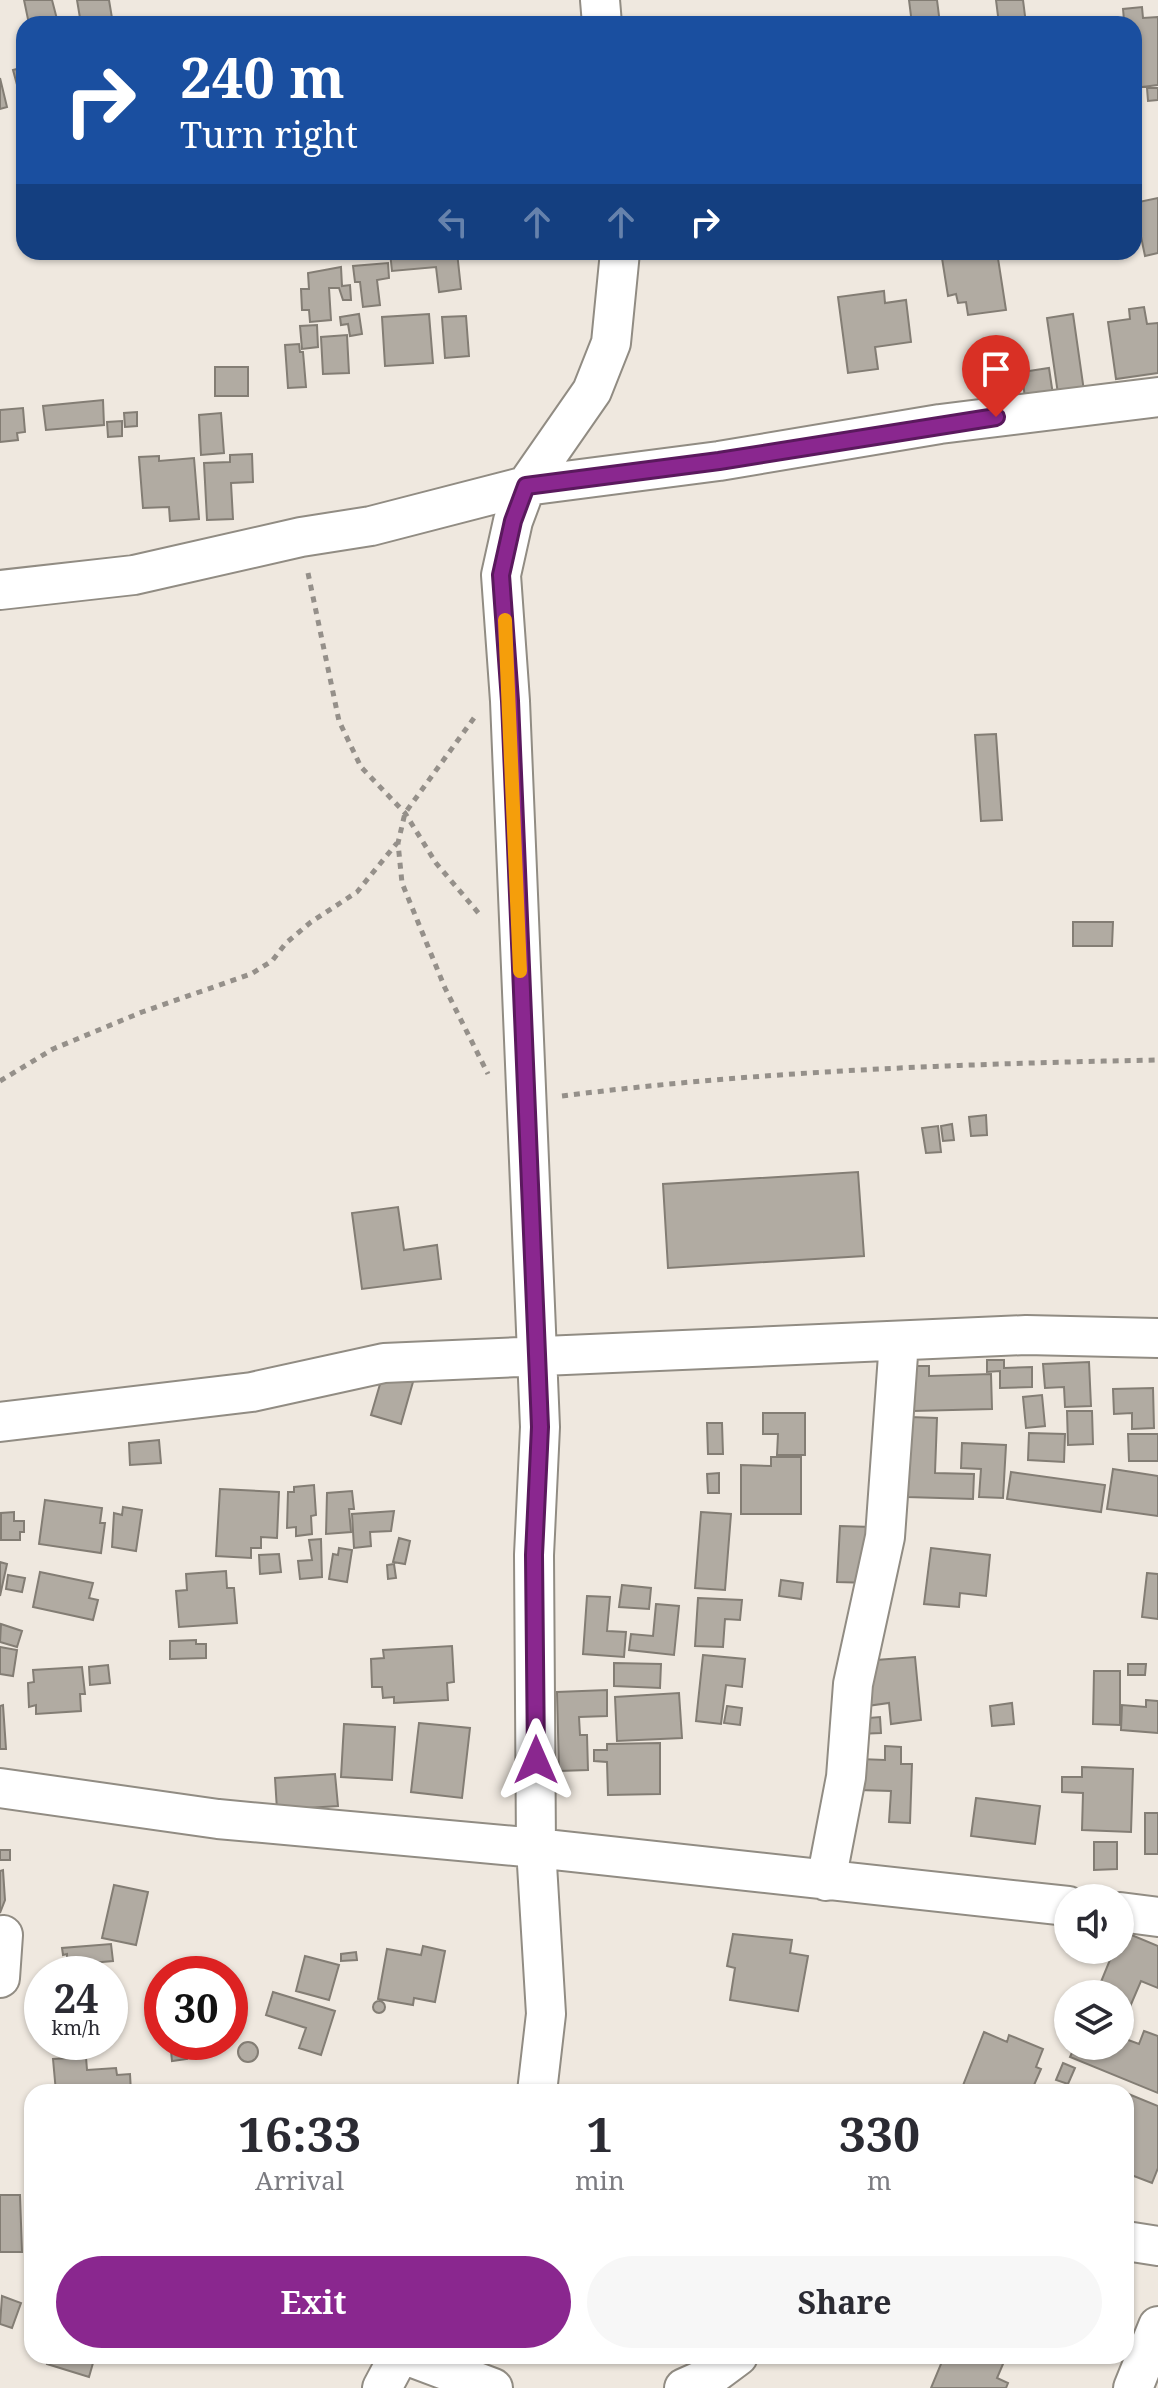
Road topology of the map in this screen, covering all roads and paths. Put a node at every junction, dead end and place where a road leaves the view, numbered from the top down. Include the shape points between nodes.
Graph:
1 (619, 260) edge
2 (1158, 397) edge
3 (526, 486) junction
4 (301, 537) junction
5 (0, 590) edge
6 (508, 672) junction
7 (405, 813) junction
8 (398, 843) junction
9 (482, 917) dead end
10 (1155, 1060) dead end
11 (0, 1081) edge
12 (511, 1094) junction
13 (1158, 1338) edge
14 (899, 1341) junction
15 (537, 1356) junction
16 (0, 1422) edge
17 (0, 1788) edge
18 (536, 1848) junction
19 (826, 1881) junction
20 (1054, 1905) edge
21 (1134, 1914) edge
22 (1158, 1917) edge
23 (3, 1935) dead end
24 (0, 1978) edge
25 (538, 2084) edge
26 (1134, 2242) edge
27 (1158, 2246) edge
28 (1158, 2326) edge
29 (395, 2364) edge
30 (429, 2364) edge
31 (727, 2364) edge
32 (382, 2388) edge
33 (493, 2388) edge
34 (684, 2388) edge
35 (1133, 2388) edge

1 - 3 street via 611,343 592,391
2 - 3 street
3 - 4 street via 371,526
3 - 6 street via 501,575
4 - 5 street via 134,575
4 - 7 path via 339,721 361,767
6 - 7 path
6 - 12 street
7 - 8 path
7 - 9 path via 436,863
8 - 11 path via 357,892 311,922 251,974 53,1049
8 - 12 path via 402,883 445,988
10 - 12 path via 991,1064
12 - 15 street
13 - 14 street via 1026,1335
14 - 15 street
14 - 19 street via 885,1537 853,1684 846,1777
15 - 16 street via 384,1363 252,1392
15 - 18 street
17 - 18 street via 218,1819
18 - 19 street
18 - 25 street via 546,2014
19 - 20 street
21 - 22 street
23 - 24 street
26 - 27 street
28 - 35 street
29 - 32 street
30 - 33 street
31 - 34 street

